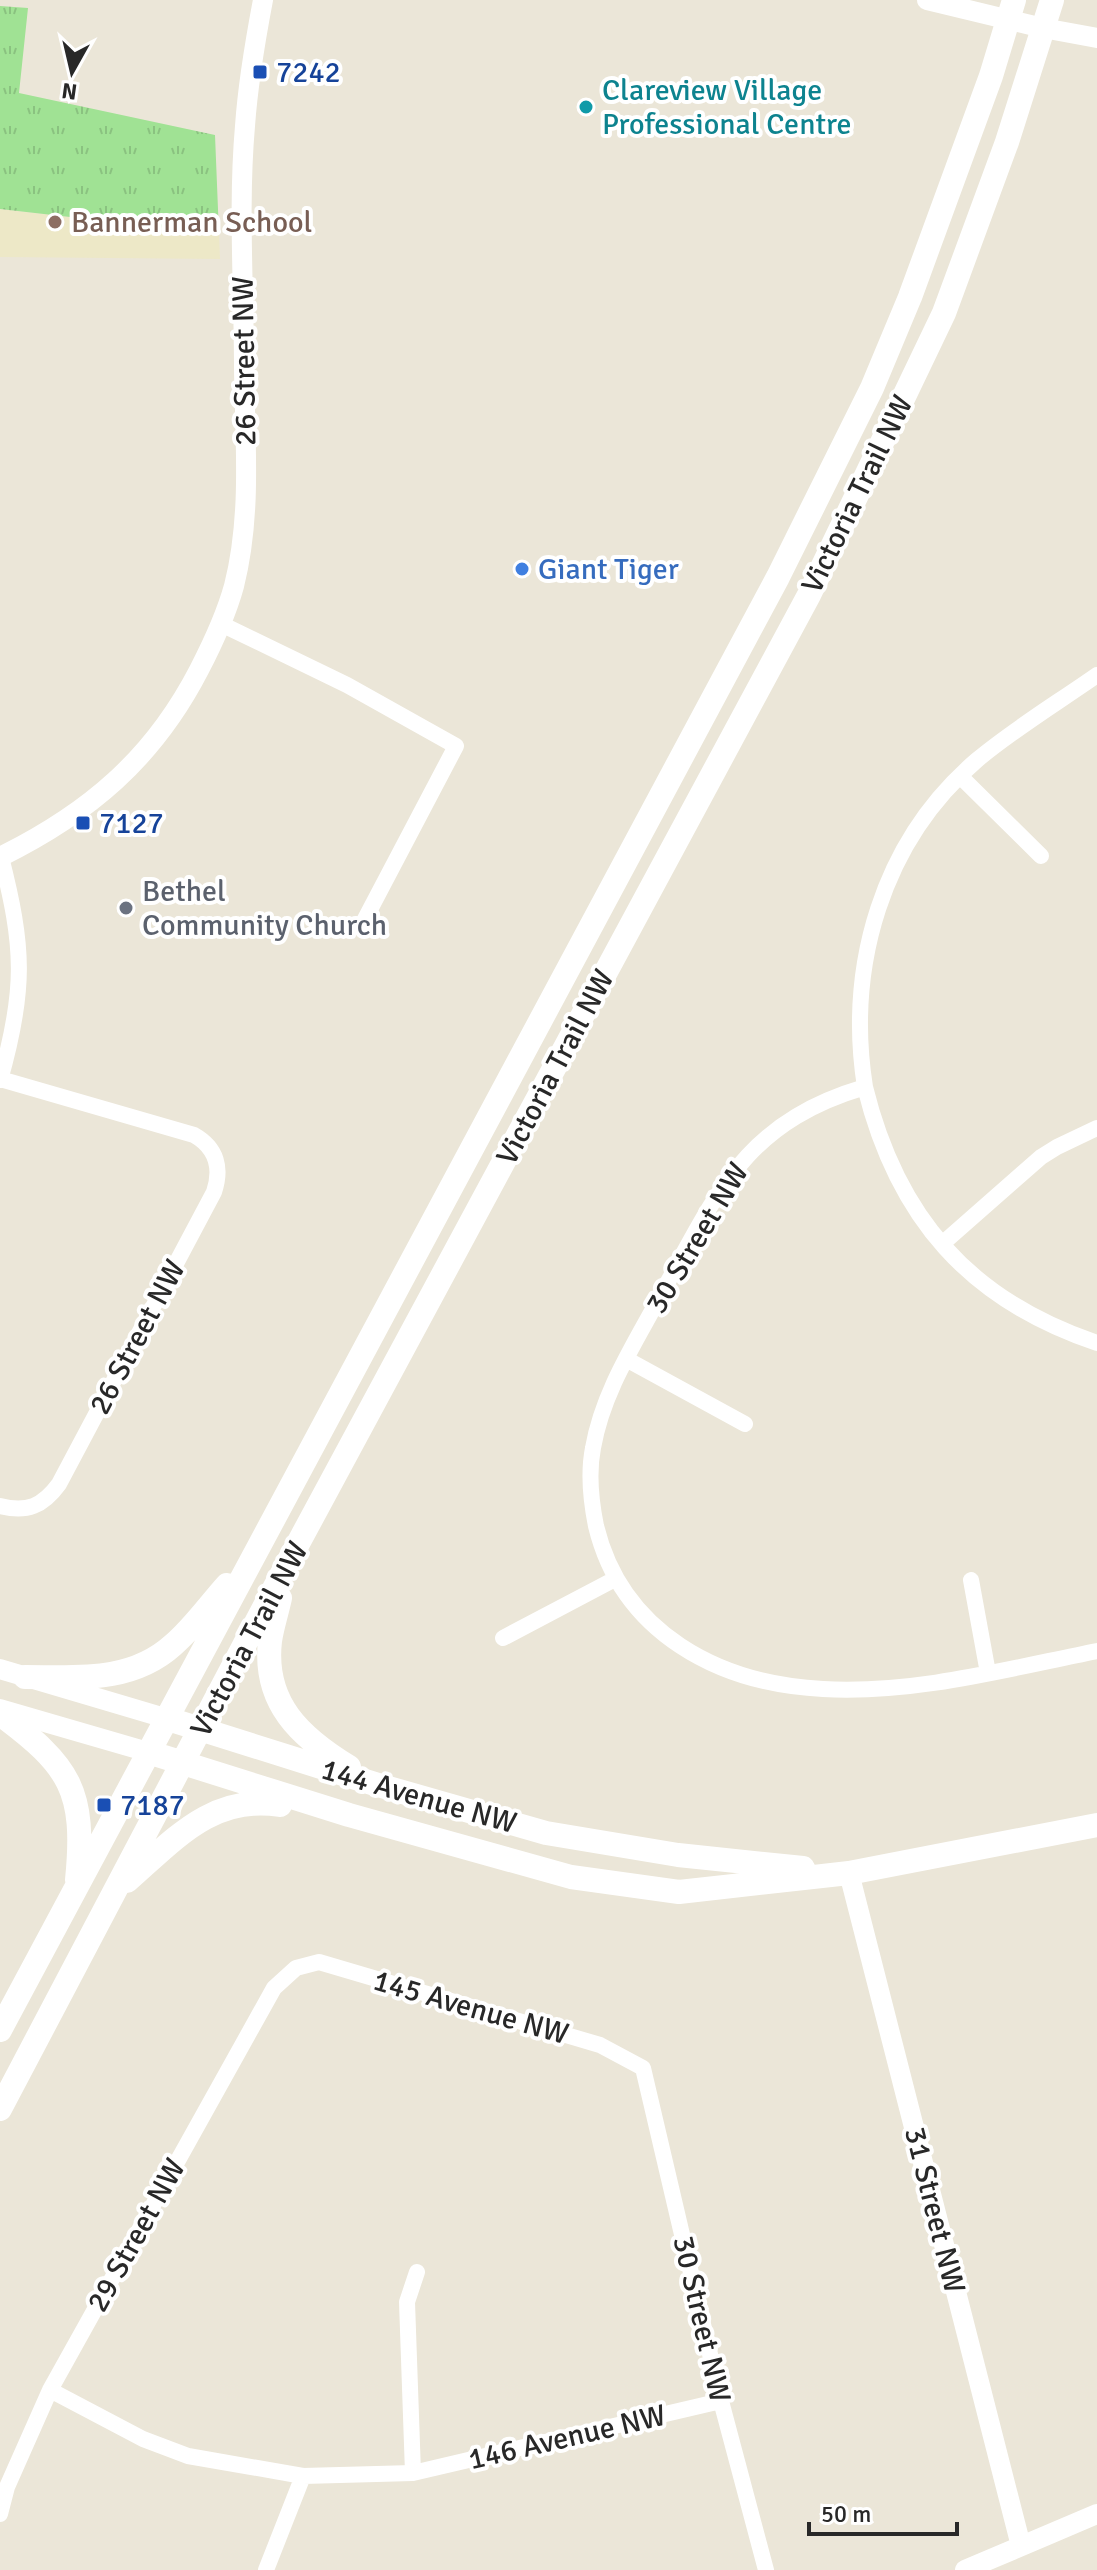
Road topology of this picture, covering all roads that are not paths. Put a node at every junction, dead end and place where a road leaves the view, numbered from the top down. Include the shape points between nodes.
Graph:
1 (263, 0) edge
2 (927, 0) edge
3 (1052, 0) edge
4 (1011, 10) edge
5 (1043, 28) junction
6 (1097, 38) edge
7 (221, 624) junction
8 (1097, 675) edge
9 (960, 776) junction
10 (1041, 856) dead end
11 (0, 857) edge
12 (364, 921) dead end
13 (0, 1080) edge
14 (865, 1087) junction
15 (1097, 1128) edge
16 (942, 1244) junction
17 (1097, 1343) edge
18 (626, 1359) junction
19 (745, 1424) dead end
20 (0, 1506) edge
21 (257, 1549) junction
22 (287, 1564) junction
23 (615, 1579) junction
24 (971, 1580) dead end
25 (503, 1638) dead end
26 (1097, 1651) edge
27 (0, 1669) edge
28 (988, 1673) junction
29 (25, 1677) junction
30 (0, 1711) edge
31 (165, 1718) junction
32 (202, 1730) junction
33 (148, 1752) junction
34 (183, 1764) junction
35 (378, 1785) junction
36 (349, 1815) junction
37 (1097, 1825) edge
38 (849, 1873) junction
39 (77, 1887) junction
40 (117, 1891) junction
41 (296, 1968) joint
42 (0, 2030) edge
43 (643, 2068) joint
44 (0, 2109) edge
45 (417, 2272) dead end
46 (50, 2390) junction
47 (721, 2401) junction
48 (413, 2473) junction
49 (303, 2476) junction
50 (0, 2514) edge
51 (1097, 2514) edge
52 (1021, 2546) junction
53 (266, 2570) edge
54 (766, 2570) edge
55 (965, 2570) edge

1 - 7 street, 26 Street NW via 244,142 247,494 233,587
2 - 4 street
3 - 5 main road, Victoria Trail NW
4 - 5 street
4 - 21 main road, Victoria Trail NW via 948,195 872,388 770,591
5 - 6 street
5 - 22 main road, Victoria Trail NW via 944,313 809,595
7 - 11 street, 26 Street NW via 192,685 152,746 86,807
7 - 12 street via 456,746
8 - 9 street
9 - 10 street
9 - 14 street via 919,825 876,911 860,1000
11 - 13 street via 20,959 18,1009
13 - 20 street, 26 Street NW via 194,1135 217,1158 218,1172 214,1192 59,1484 36,1507
14 - 16 street via 892,1172
14 - 18 street, 30 Street NW via 798,1114 736,1167
15 - 16 street via 1041,1157
16 - 17 street via 1006,1301
18 - 19 street
18 - 23 street, 30 Street NW via 600,1416 592,1450 595,1520
21 - 29 main road via 158,1657 116,1674
21 - 31 main road, Victoria Trail NW
22 - 32 main road, Victoria Trail NW
22 - 35 main road via 270,1641 278,1697 293,1724 316,1747
23 - 25 street
23 - 28 street, 30 Street NW via 643,1616 670,1639 745,1677 796,1688 855,1690
24 - 28 street
26 - 28 street, 30 Street NW
27 - 29 street, 144 Avenue NW
29 - 31 street, 144 Avenue NW
30 - 33 street, 144 Avenue NW
30 - 39 main road via 52,1756 69,1783 78,1821
31 - 32 main road, 144 Avenue NW
31 - 33 main road, Victoria Trail NW
32 - 34 main road, Victoria Trail NW
32 - 35 main road, 144 Avenue NW
33 - 34 main road, 144 Avenue NW
33 - 39 main road, Victoria Trail NW
34 - 36 main road, 144 Avenue NW
34 - 40 main road, Victoria Trail NW
35 - 38 main road, 144 Avenue NW via 546,1833 678,1855
36 - 38 main road, 144 Avenue NW via 571,1877 679,1892
36 - 40 main road via 269,1803 226,1807 176,1838
37 - 38 main road, 144 Avenue NW
38 - 52 street, 31 Street NW
39 - 42 main road, Victoria Trail NW
40 - 44 main road, Victoria Trail NW
41 - 43 street, 145 Avenue NW via 319,1962 600,2045
41 - 46 street, 29 Street NW via 274,1988
43 - 47 street, 30 Street NW
45 - 48 street via 407,2302
46 - 49 street, 146 Avenue NW via 143,2439 188,2456
46 - 50 street, 29 Street NW
47 - 48 street, 146 Avenue NW
47 - 54 street, 30 Street NW
48 - 49 street, 146 Avenue NW
49 - 53 street
51 - 52 street
52 - 55 street

